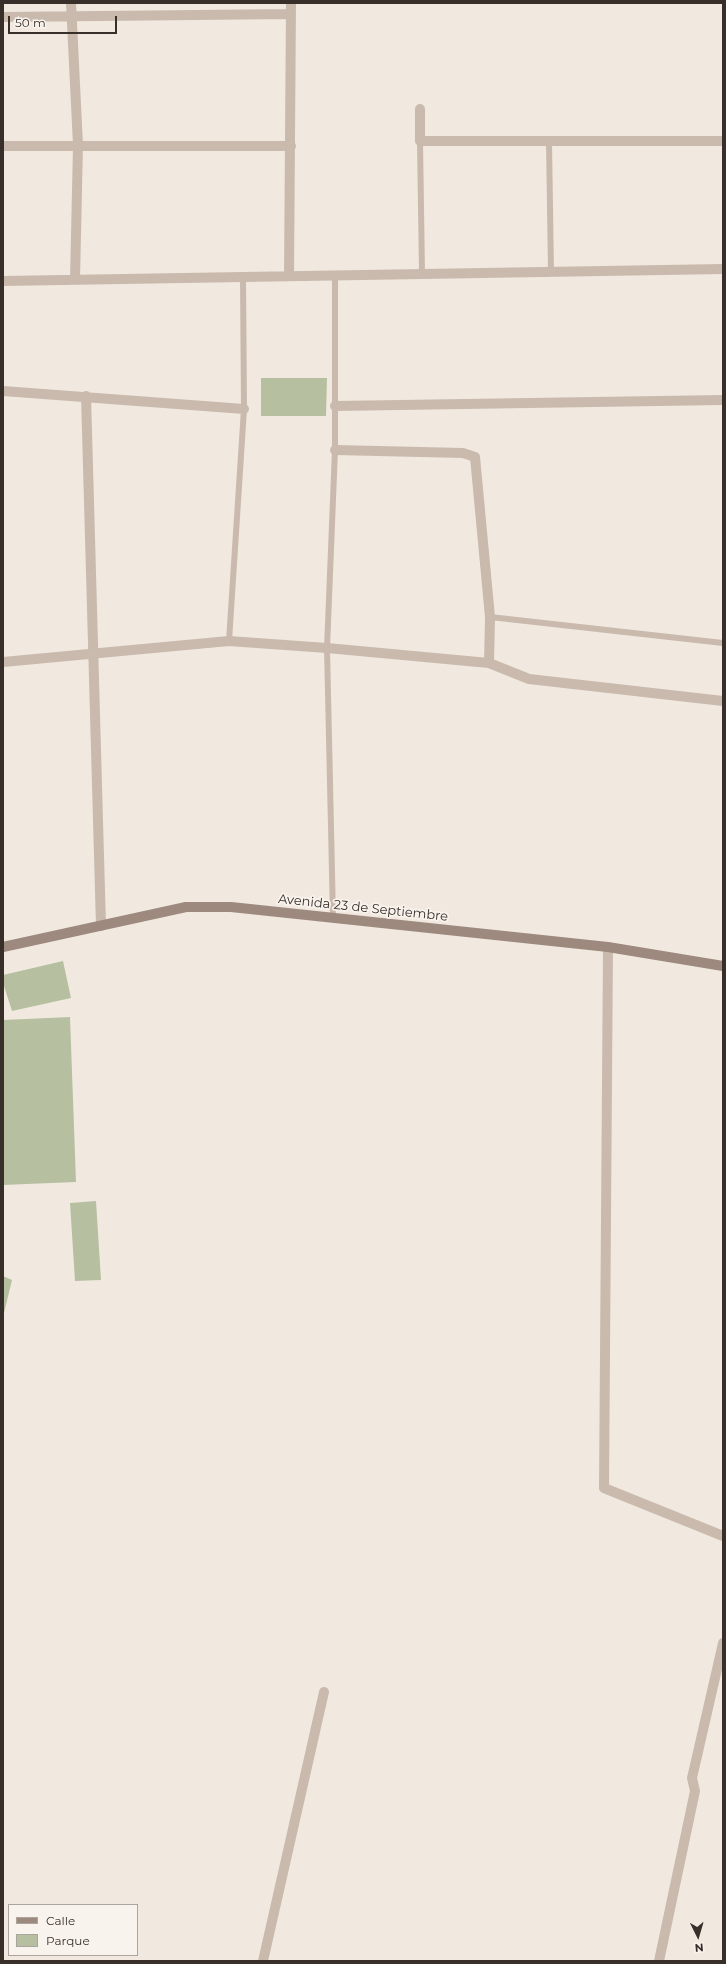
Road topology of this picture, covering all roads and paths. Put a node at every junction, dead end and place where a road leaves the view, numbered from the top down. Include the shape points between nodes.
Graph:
1 (71, 3) edge
2 (291, 3) edge
3 (290, 14) junction
4 (3, 17) edge
5 (72, 17) junction
6 (420, 109) dead end
7 (420, 141) junction
8 (723, 141) edge
9 (549, 142) junction
10 (78, 145) junction
11 (3, 146) edge
12 (291, 146) junction
13 (723, 270) edge
14 (551, 272) junction
15 (422, 274) junction
16 (289, 276) junction
17 (335, 276) junction
18 (243, 277) junction
19 (75, 280) junction
20 (3, 281) edge
21 (3, 391) edge
22 (86, 396) junction
23 (723, 400) edge
24 (335, 406) junction
25 (244, 409) junction
26 (335, 450) junction
27 (490, 617) junction
28 (229, 641) junction
29 (723, 643) edge
30 (327, 648) junction
31 (93, 653) junction
32 (3, 662) edge
33 (490, 663) junction
34 (723, 700) edge
35 (333, 917) junction
36 (101, 926) junction
37 (3, 947) edge
38 (608, 947) junction
39 (723, 966) edge
40 (723, 1536) edge
41 (723, 1643) edge
42 (324, 1692) dead end
43 (264, 1961) edge
44 (659, 1961) edge

1 - 5 street
2 - 3 street
3 - 5 street
3 - 12 street
4 - 5 street
5 - 10 street
6 - 7 street
7 - 9 street
7 - 15 lane
8 - 9 street
9 - 14 lane
10 - 11 street
10 - 12 street
10 - 19 street
12 - 16 street
13 - 14 street
14 - 15 street
15 - 17 street
16 - 17 street
16 - 18 street
17 - 24 lane
18 - 19 street
18 - 25 lane
19 - 20 street
21 - 22 street
22 - 25 street
22 - 31 street
23 - 24 street
24 - 26 lane
25 - 28 lane
26 - 27 street via 464,453 475,457
26 - 30 lane
27 - 29 lane
27 - 33 street
28 - 30 street
28 - 31 street
30 - 33 street
30 - 35 lane
31 - 32 street
31 - 36 street
33 - 34 street via 529,679
35 - 36 main road, Avenida 23 de Septiembre via 232,908 186,907
35 - 38 main road, Avenida 23 de Septiembre
36 - 37 main road, Avenida 23 de Septiembre
38 - 39 main road, Avenida 23 de Septiembre
38 - 40 street via 604,1488
41 - 44 street via 692,1778 695,1791
42 - 43 street

